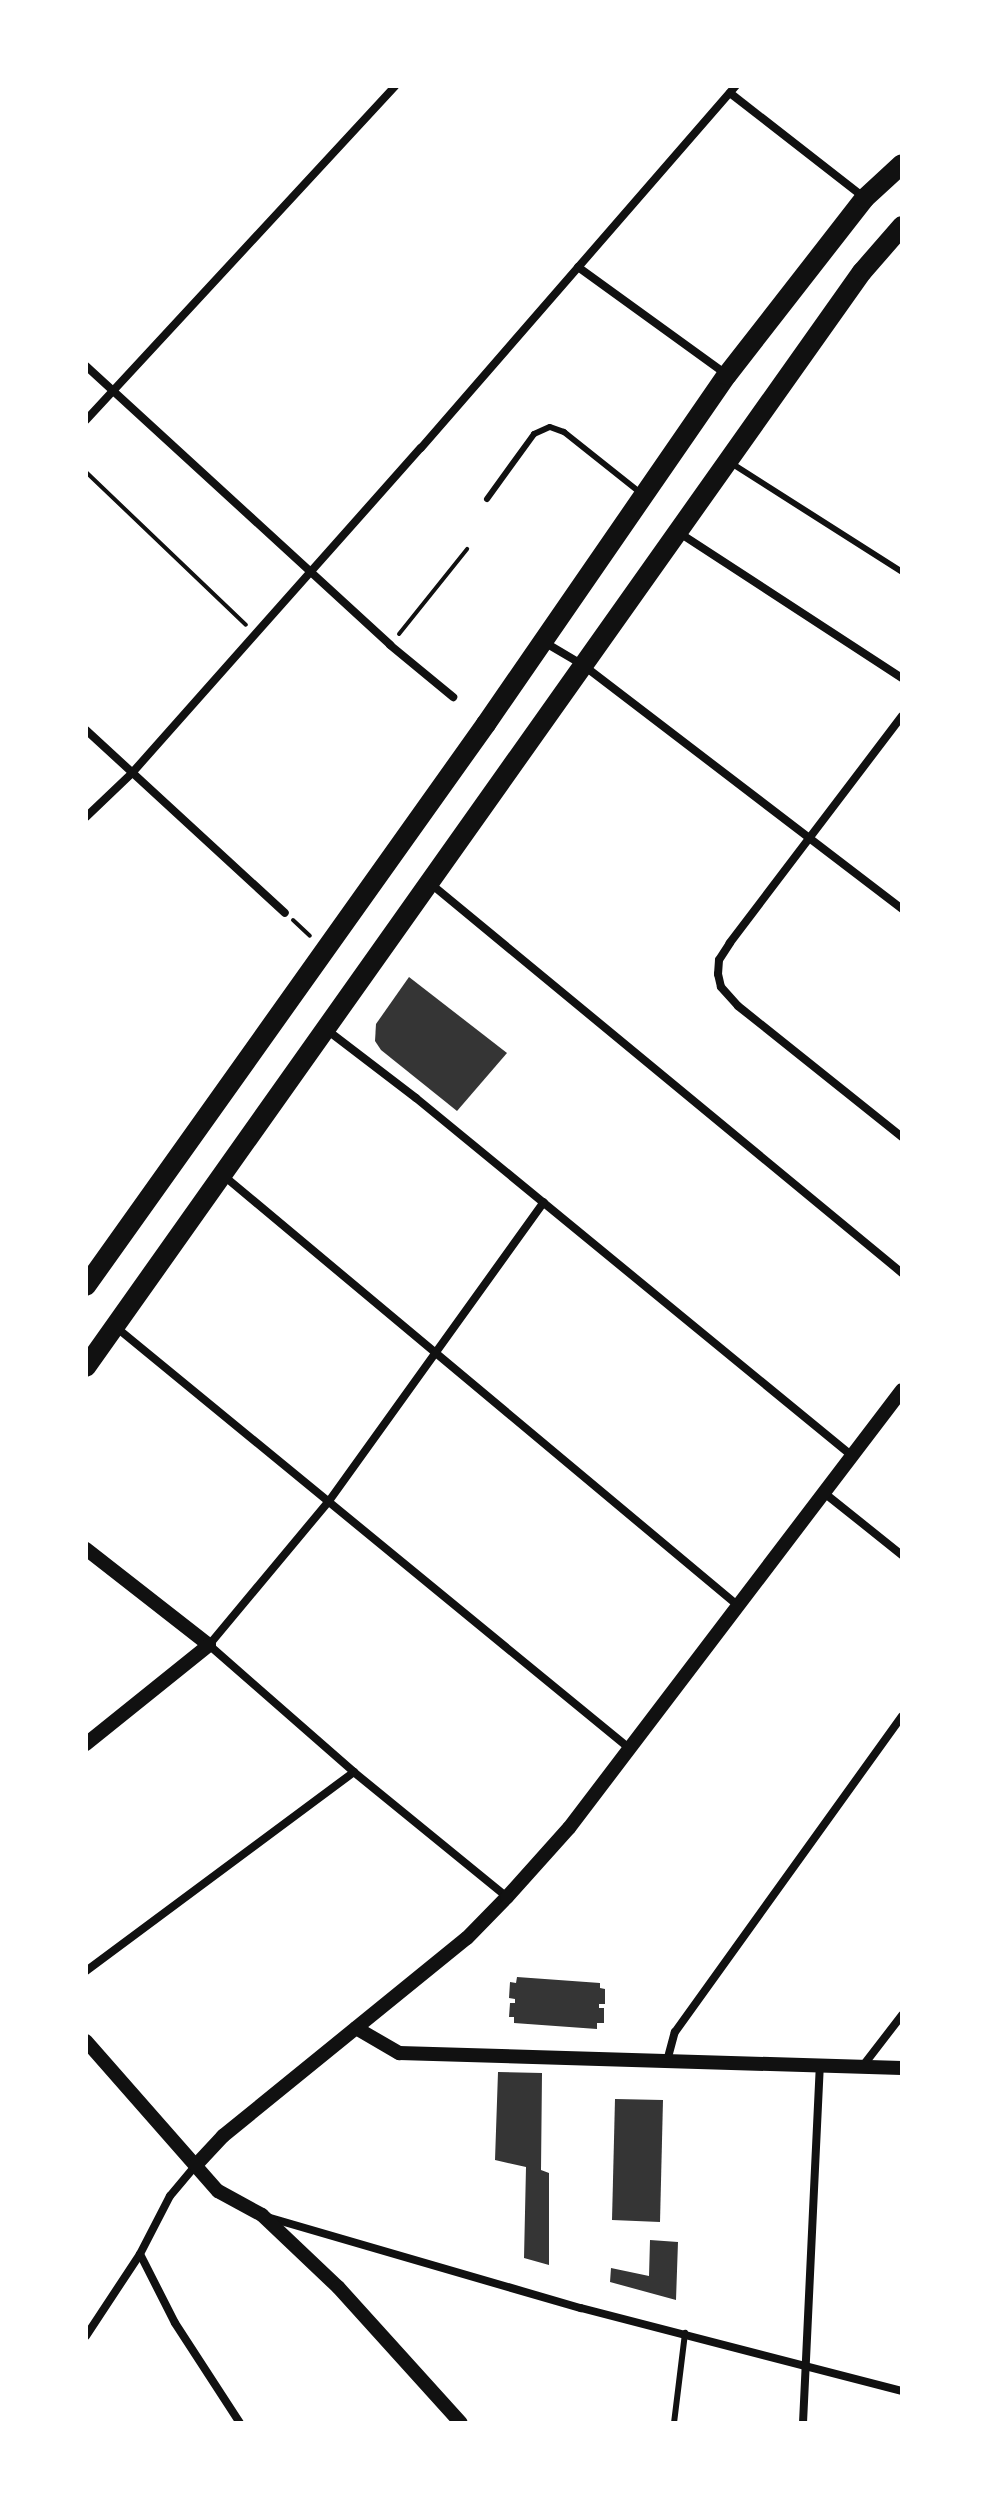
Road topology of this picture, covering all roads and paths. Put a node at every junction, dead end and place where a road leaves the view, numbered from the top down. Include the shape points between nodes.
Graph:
1 (395, 86) edge
2 (733, 90) edge
3 (902, 164) edge
4 (865, 198) junction
5 (901, 227) edge
6 (578, 267) junction
7 (86, 366) edge
8 (727, 375) junction
9 (113, 390) junction
10 (86, 420) edge
11 (728, 461) junction
12 (86, 472) edge
13 (644, 496) junction
14 (487, 499) dead end
15 (678, 532) junction
16 (467, 549) dead end
17 (309, 571) junction
18 (902, 572) edge
19 (255, 633) junction
20 (544, 642) junction
21 (390, 645) junction
22 (583, 665) junction
23 (902, 678) edge
24 (453, 697) dead end
25 (902, 716) edge
26 (86, 730) edge
27 (132, 773) junction
28 (86, 817) edge
29 (810, 841) junction
30 (429, 882) junction
31 (902, 909) edge
32 (285, 913) joint
33 (323, 949) junction
34 (326, 1029) junction
35 (902, 1137) edge
36 (222, 1174) junction
37 (544, 1202) junction
38 (902, 1273) edge
39 (86, 1286) edge
40 (117, 1328) junction
41 (437, 1353) junction
42 (86, 1367) edge
43 (902, 1390) edge
44 (851, 1455) junction
45 (822, 1491) junction
46 (329, 1501) junction
47 (86, 1549) edge
48 (902, 1555) edge
49 (736, 1604) junction
50 (209, 1645) junction
51 (902, 1716) edge
52 (86, 1744) edge
53 (630, 1749) junction
54 (354, 1772) junction
55 (507, 1897) junction
56 (86, 1971) edge
57 (902, 2015) edge
58 (356, 2028) junction
59 (86, 2041) edge
60 (667, 2061) junction
61 (820, 2066) junction
62 (862, 2067) junction
63 (902, 2068) edge
64 (196, 2165) junction
65 (262, 2215) junction
66 (140, 2254) junction
67 (685, 2333) junction
68 (86, 2336) edge
69 (806, 2364) junction
70 (902, 2391) edge
71 (240, 2423) edge
72 (461, 2423) edge
73 (674, 2423) edge
74 (803, 2423) edge

1 - 9 street
2 - 4 street
2 - 6 street
3 - 4 main road
4 - 8 main road
5 - 11 main road via 862,272
6 - 8 street
6 - 17 street
7 - 9 street
8 - 13 main road
9 - 10 street
9 - 17 street
11 - 15 main road
11 - 18 lane
12 - 19 path
13 - 14 lane via 564,432 550,427 534,434
13 - 20 main road
15 - 22 main road
15 - 23 street
16 - 21 path
17 - 19 street
17 - 21 street
19 - 27 street
20 - 22 street
20 - 33 main road
21 - 24 street
22 - 29 street
22 - 30 main road
25 - 29 street
26 - 27 street
27 - 28 street
27 - 32 street
29 - 31 street
29 - 35 street via 719,960 721,987
30 - 34 main road
30 - 38 street
32 - 33 path
33 - 39 main road
34 - 36 main road
34 - 37 street
36 - 40 main road
36 - 41 street
37 - 41 street
37 - 44 street
40 - 42 main road
40 - 46 street
41 - 46 street
41 - 49 street
43 - 44 street
44 - 45 street
45 - 48 street
45 - 49 street
46 - 50 street
46 - 53 street
47 - 50 street
49 - 53 street
50 - 52 street
50 - 54 street
51 - 60 street via 675,2032
53 - 55 street
54 - 55 street
54 - 56 street
55 - 58 street via 467,1938
57 - 62 street
58 - 60 street via 399,2053
58 - 64 street via 223,2136
59 - 64 street
60 - 61 street
61 - 62 street
61 - 69 street
62 - 63 street
64 - 65 street via 232,2201
64 - 66 street via 170,2196
65 - 67 street
65 - 72 street via 338,2287
66 - 68 street
66 - 71 street via 175,2323
67 - 69 street
67 - 73 lane
69 - 70 street
69 - 74 street

